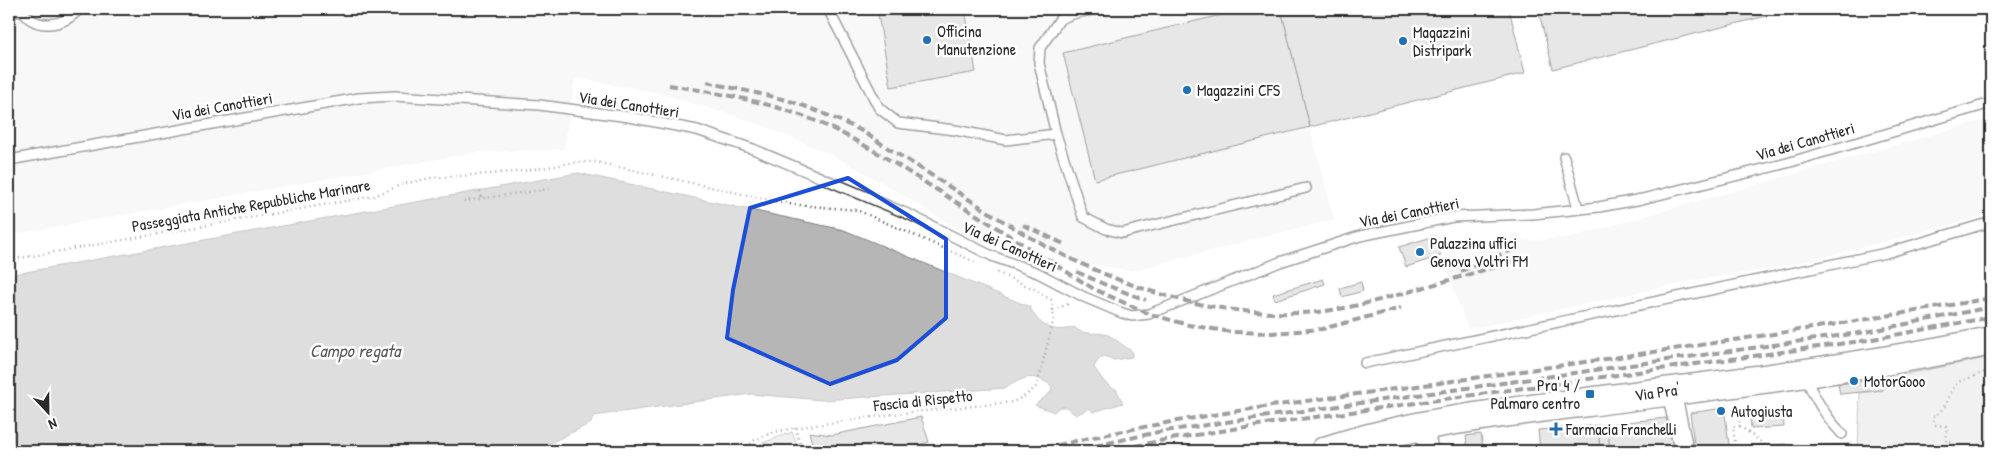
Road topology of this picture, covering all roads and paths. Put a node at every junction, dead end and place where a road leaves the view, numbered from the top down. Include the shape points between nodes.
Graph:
1 (79, 9) edge
2 (828, 9) edge
3 (1096, 9) edge
4 (22, 11) edge
5 (9, 12) edge
6 (1991, 103) edge
7 (1056, 134) junction
8 (1564, 157) dead end
9 (9, 160) edge
10 (1306, 188) dead end
11 (548, 189) dead end
12 (480, 191) dead end
13 (482, 199) junction
14 (464, 201) dead end
15 (1578, 208) junction
16 (1991, 222) edge
17 (9, 260) edge
18 (981, 265) dead end
19 (990, 269) dead end
20 (1991, 341) edge
21 (1365, 363) dead end
22 (1991, 370) edge
23 (1804, 373) junction
24 (1734, 383) junction
25 (1671, 390) junction
26 (1740, 426) junction
27 (795, 428) junction
28 (1842, 434) dead end
29 (1426, 438) edge
30 (1765, 445) dead end
31 (743, 451) edge
32 (803, 451) edge
33 (1325, 451) edge
34 (1684, 451) edge
35 (1736, 451) edge
36 (1954, 451) edge

1 - 4 lane via 72,17 52,25 42,24
2 - 7 lane via 879,108 898,123 1006,140
3 - 7 lane via 1060,20 1040,48 1039,63
4 - 5 lane
6 - 15 lane, Via dei Canottieri via 1690,188
7 - 10 lane via 1082,216 1106,229 1122,233
8 - 15 lane
9 - 15 lane, Via dei Canottieri via 359,98 394,96 539,106 628,117 697,130 753,149 910,215 992,256 1132,316 1149,314 1280,262 1360,236 1453,217 1533,214
11 - 13 path
12 - 13 path
13 - 14 path
16 - 21 lane via 1886,252
17 - 18 path, Passeggiata Antiche Repubbliche Marinare via 374,196 403,184 430,178 596,162 788,204 856,210
19 - 27 path, Fascia di Rispetto via 1051,300 1054,318 1037,386 1025,396 1013,402
20 - 23 main road, Via Pra'
22 - 36 path via 1958,382 1945,406 1933,417 1935,424 1946,426 1947,442 1952,442
23 - 24 main road, Via Pra'
23 - 28 lane via 1821,408
24 - 25 main road, Via Pra'
24 - 26 path
25 - 29 main road, Via Pra'
25 - 34 street
26 - 30 path
26 - 35 path via 1733,427
27 - 31 path, Fascia di Rispetto via 752,441
27 - 32 path
29 - 33 main road, Via Pra' via 1362,440

